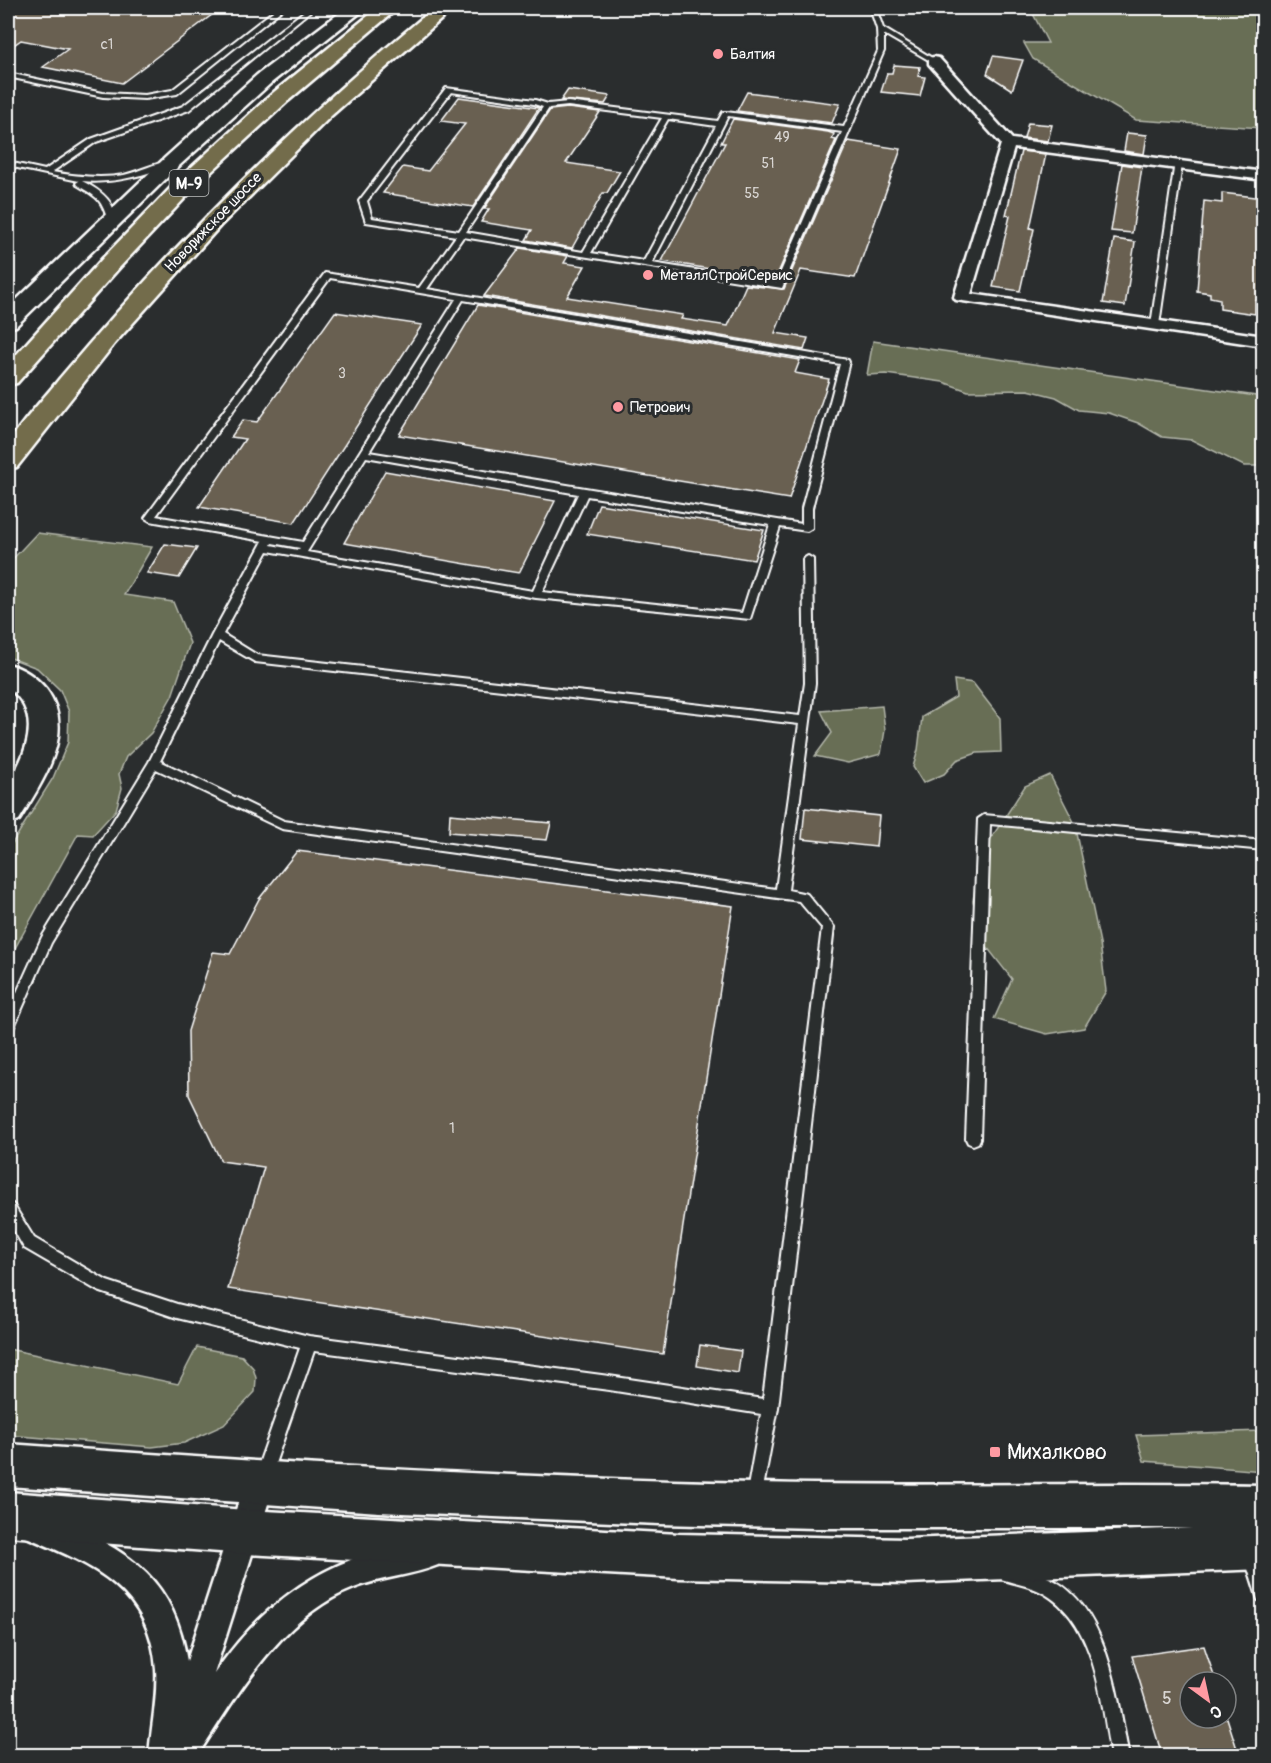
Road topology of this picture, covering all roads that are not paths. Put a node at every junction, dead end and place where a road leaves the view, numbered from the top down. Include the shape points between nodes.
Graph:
1 (281, 8) edge
2 (311, 8) edge
3 (357, 8) edge
4 (388, 8) edge
5 (445, 8) edge
6 (878, 8) edge
7 (880, 30) junction
8 (934, 61) joint
9 (8, 75) edge
10 (547, 106) junction
11 (666, 117) junction
12 (721, 124) junction
13 (847, 130) junction
14 (1008, 143) junction
15 (174, 161) junction
16 (8, 164) edge
17 (1178, 164) junction
18 (46, 173) junction
19 (1263, 176) edge
20 (76, 180) junction
21 (112, 221) junction
22 (461, 234) junction
23 (586, 254) junction
24 (647, 264) junction
25 (421, 291) junction
26 (461, 297) junction
27 (8, 321) edge
28 (1155, 325) junction
29 (1263, 341) edge
30 (8, 378) edge
31 (363, 454) junction
32 (8, 461) edge
33 (584, 492) junction
34 (776, 523) junction
35 (266, 543) junction
36 (304, 550) junction
37 (808, 559) dead end
38 (536, 595) junction
39 (217, 635) junction
40 (8, 674) edge
41 (805, 722) junction
42 (154, 763) junction
43 (8, 812) edge
44 (1263, 846) edge
45 (781, 894) junction
46 (8, 1025) edge
47 (973, 1139) dead end
48 (8, 1208) edge
49 (309, 1343) junction
50 (770, 1408) junction
51 (8, 1466) edge
52 (259, 1485) junction
53 (753, 1505) junction
54 (1263, 1507) edge
55 (8, 1514) edge
56 (246, 1532) junction
57 (462, 1545) junction
58 (1257, 1548) edge
59 (960, 1558) junction
60 (1263, 1594) edge
61 (165, 1755) edge
62 (171, 1755) edge
63 (178, 1755) edge
64 (1120, 1755) edge

1 - 9 lane via 174,92 145,97 103,95
2 - 18 lane via 186,108 163,119 102,136
3 - 15 street via 264,79
4 - 30 highway, М-9 via 282,95 218,154 107,268
5 - 32 highway, Новорижское шоссе / М-9 via 355,82 186,247
6 - 7 lane via 875,14
7 - 8 lane
7 - 13 lane via 881,51
8 - 14 street
10 - 11 lane via 568,104
10 - 22 lane
10 - 22 lane via 449,90 363,201 369,220
11 - 12 lane
11 - 23 lane
12 - 13 lane via 726,114
12 - 24 lane
13 - 24 lane via 779,286
14 - 17 street
14 - 28 street via 962,297
15 - 20 lane via 125,178
15 - 21 street
16 - 18 lane
17 - 19 street
17 - 28 lane
18 - 20 lane
20 - 21 lane via 101,195 111,208
21 - 27 street
22 - 23 lane
22 - 25 lane
23 - 24 lane
25 - 26 lane
25 - 35 lane via 328,275 150,518
26 - 31 lane
26 - 34 lane via 845,362 807,508 807,528
28 - 29 street
31 - 33 lane
31 - 36 lane
33 - 34 lane
33 - 38 lane
34 - 38 lane via 746,617
35 - 36 lane
35 - 39 lane
36 - 38 lane
37 - 41 lane via 810,683
39 - 41 lane via 255,658
39 - 42 lane
40 - 43 street via 25,683 38,698 45,717 39,755
41 - 45 lane
42 - 45 lane via 282,825
42 - 46 lane via 46,941
44 - 47 lane via 984,819
45 - 50 lane via 803,897 828,927
48 - 49 lane via 30,1243 103,1286 177,1311
49 - 50 lane
49 - 52 lane
50 - 53 lane
51 - 52 street
52 - 53 street
52 - 56 street
53 - 54 street
55 - 56 street
55 - 61 street via 119,1565 147,1592 164,1624 172,1668
56 - 57 street
56 - 62 street
57 - 59 street via 679,1556 906,1561
57 - 63 street via 345,1576 308,1595 278,1618 250,1650
58 - 59 street
58 - 60 lane
59 - 64 lane via 1051,1588 1071,1602 1085,1624 1100,1663

